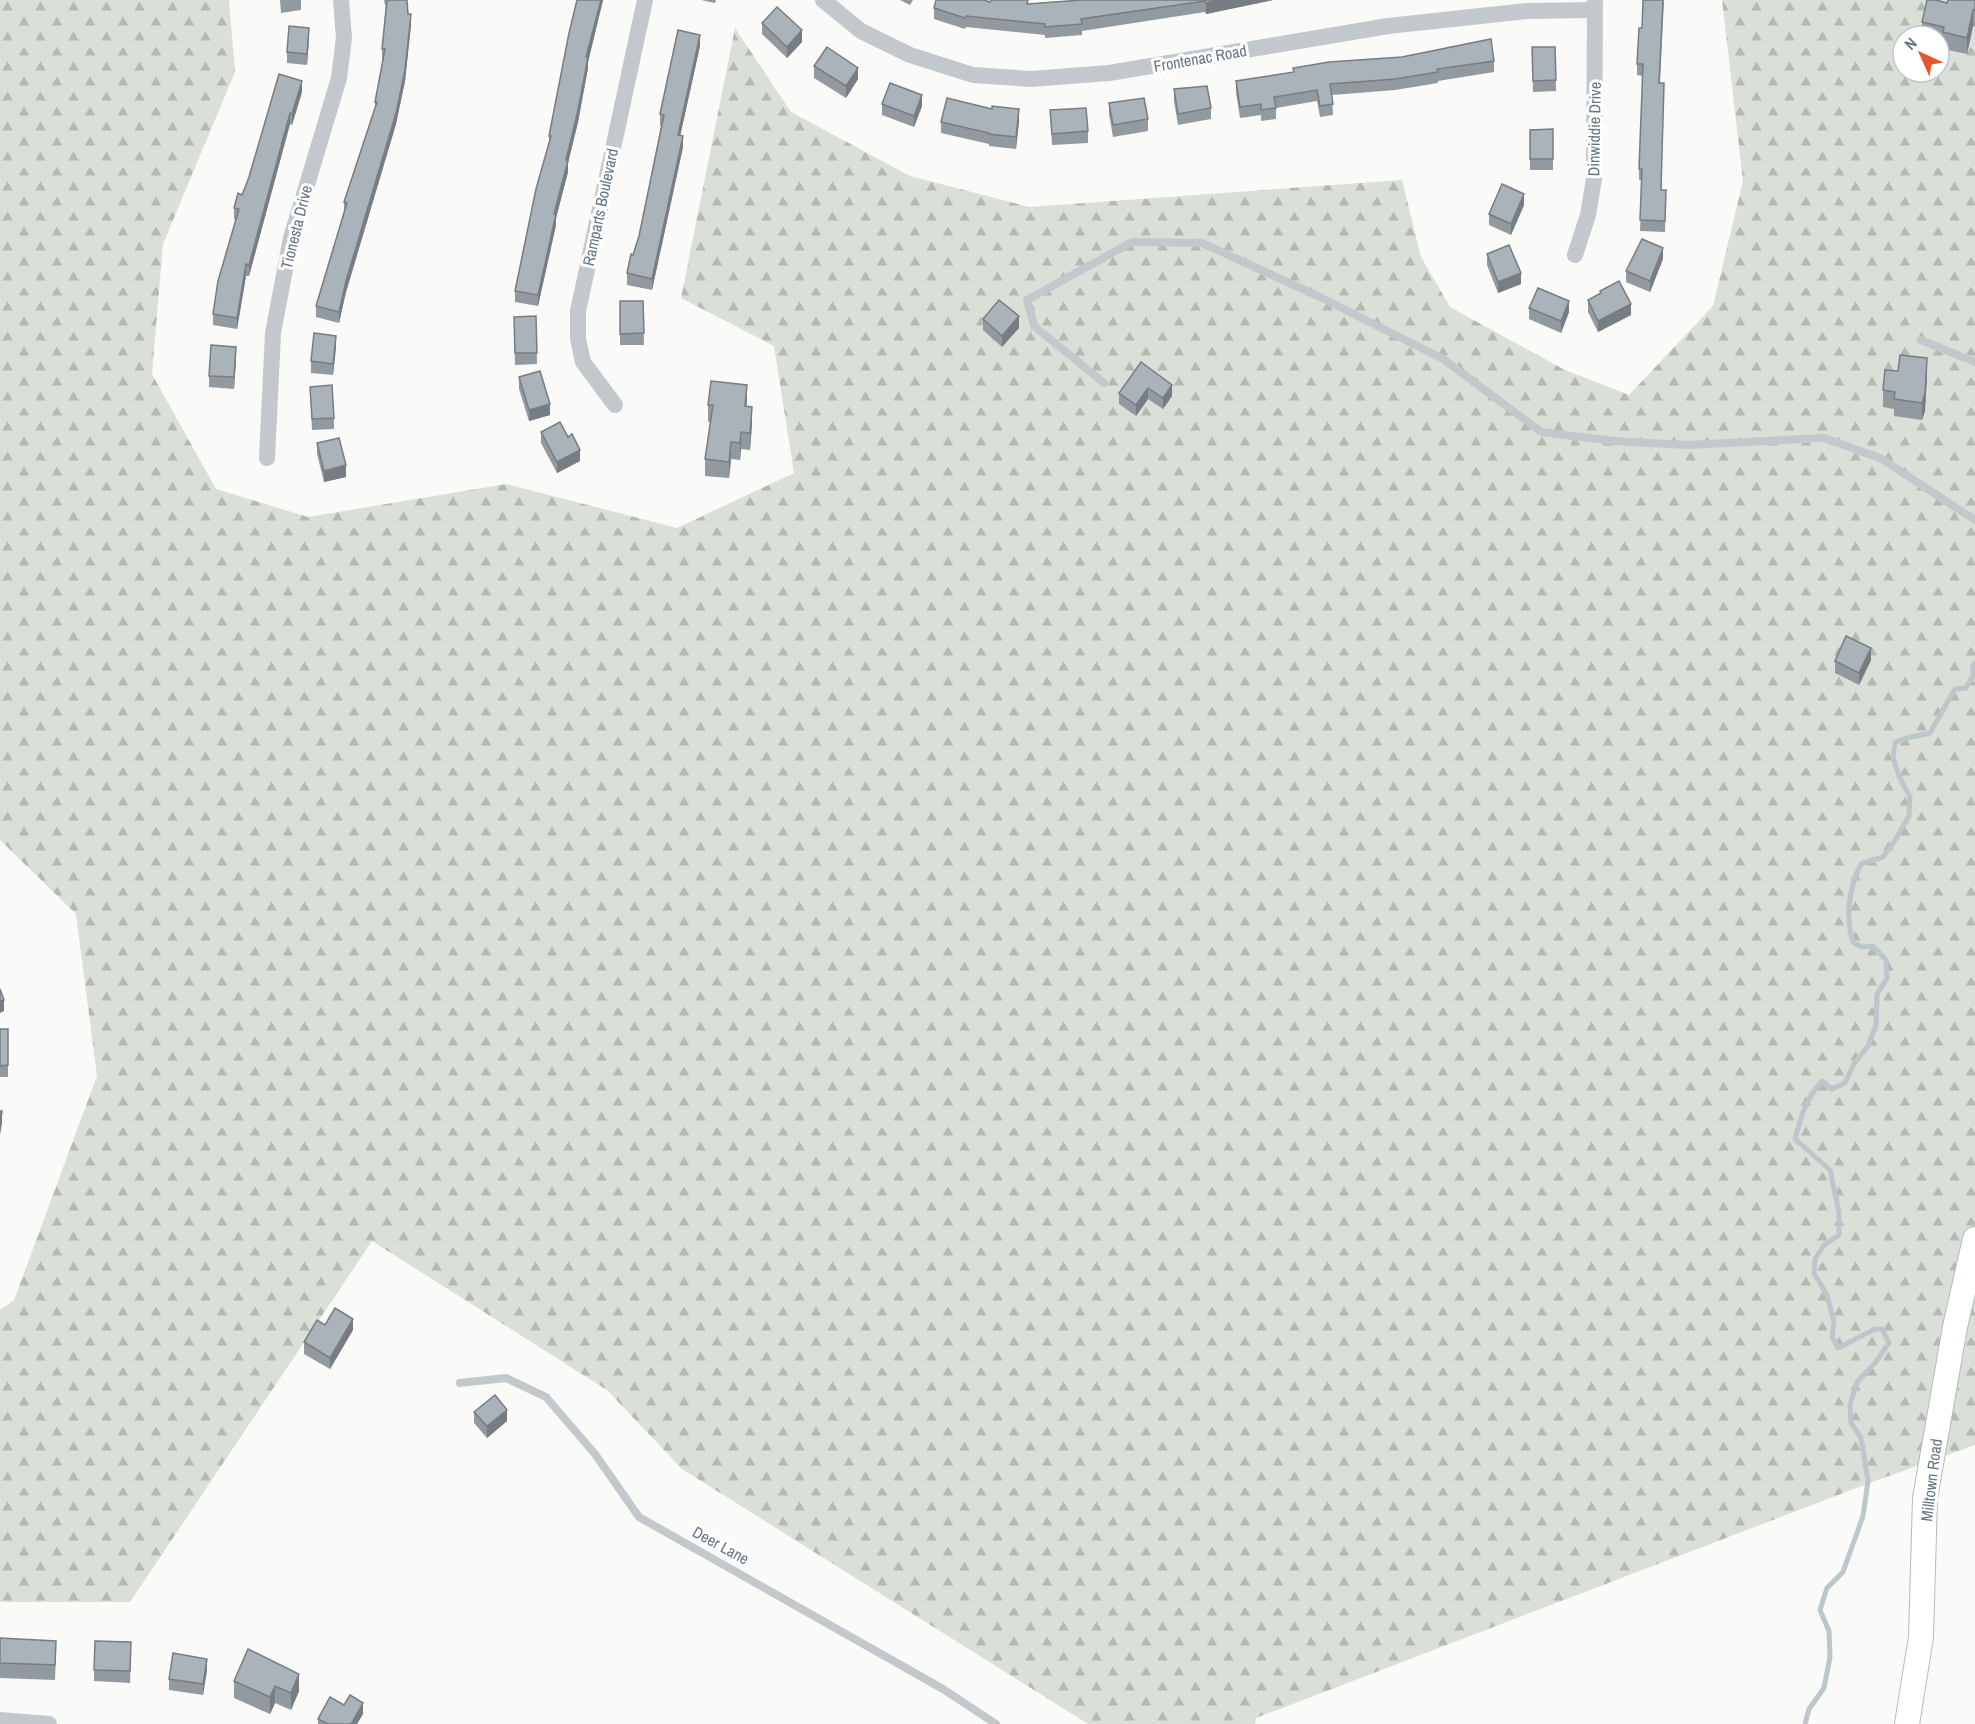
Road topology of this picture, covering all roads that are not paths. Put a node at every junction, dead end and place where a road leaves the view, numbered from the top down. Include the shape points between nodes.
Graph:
1 (341, 0) edge
2 (645, 0) edge
3 (823, 0) edge
4 (1595, 5) edge
5 (1575, 255) dead end
6 (1921, 340) dead end
7 (1975, 362) edge
8 (1104, 383) dead end
9 (615, 405) dead end
10 (267, 458) dead end
11 (1975, 520) edge
12 (1975, 1239) edge
13 (460, 1383) dead end
14 (0, 1720) edge
15 (49, 1724) edge
16 (996, 1724) edge
17 (1908, 1724) edge

1 - 10 street, Tionesta Drive via 344,38 339,78 291,238 273,333
2 - 9 street, Ramparts Boulevard via 578,311 578,339 584,362
3 - 4 street, Frontenac Road via 861,31 910,56 973,75 1031,80 1109,73 1388,26
4 - 5 street, Dinwiddie Drive via 1594,179
6 - 7 lane
8 - 11 lane via 1035,326 1027,300 1132,242 1202,243 1443,359 1542,432 1687,445 1824,438 1880,458
12 - 17 street, Milltown Road via 1925,1498 1921,1637
13 - 16 lane, Deer Lane via 506,1378 546,1396 595,1454 639,1516 944,1689
14 - 15 street

